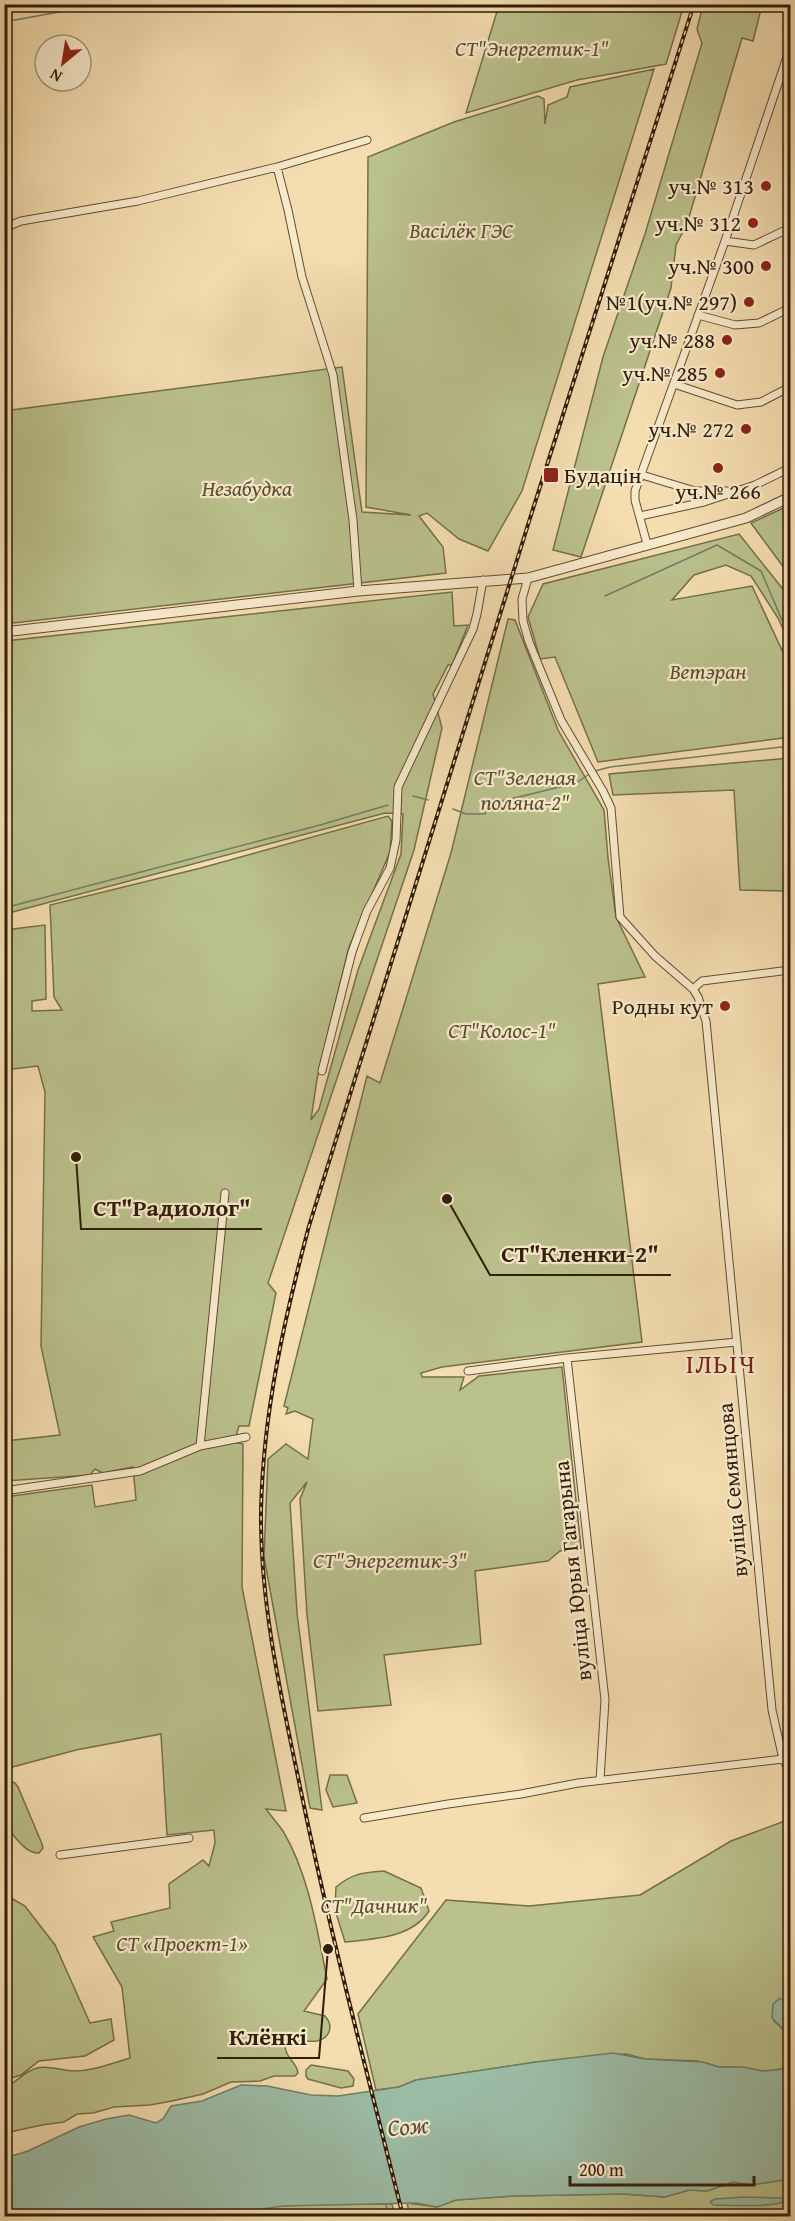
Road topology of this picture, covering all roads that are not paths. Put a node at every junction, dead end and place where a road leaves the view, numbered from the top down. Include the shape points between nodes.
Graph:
1 (790, 48) edge
2 (788, 67) edge
3 (367, 140) dead end
4 (277, 167) junction
5 (4, 228) edge
6 (790, 228) edge
7 (725, 241) junction
8 (790, 308) edge
9 (698, 315) junction
10 (674, 384) junction
11 (790, 387) edge
12 (790, 468) edge
13 (642, 475) junction
14 (737, 490) junction
15 (790, 497) edge
16 (639, 516) junction
17 (647, 544) junction
18 (528, 578) junction
19 (483, 580) junction
20 (358, 591) junction
21 (4, 632) edge
22 (790, 970) edge
23 (693, 989) junction
24 (322, 1071) dead end
25 (225, 1194) dead end
26 (737, 1342) junction
27 (567, 1358) junction
28 (468, 1371) dead end
29 (246, 1437) dead end
30 (200, 1446) junction
31 (4, 1491) edge
32 (783, 1759) junction
33 (790, 1771) edge
34 (600, 1780) junction
35 (364, 1818) dead end
36 (189, 1838) dead end
37 (60, 1855) dead end

1 - 2 street
2 - 7 street
3 - 4 street
4 - 5 street via 138,201 21,220
4 - 20 street via 302,277 333,375 353,520
6 - 7 street via 754,245
7 - 9 street
8 - 9 street via 759,323 735,325
9 - 10 street
10 - 11 street via 737,405 761,402
10 - 13 street
12 - 14 street
13 - 14 street via 696,491
13 - 16 street via 635,495
14 - 16 street via 704,502
15 - 17 street via 746,518
16 - 17 street
17 - 18 street
18 - 19 street
18 - 23 street, вуліца Семянцова via 522,599 529,642 561,720 611,808 620,916 655,956
19 - 20 street
19 - 24 street via 472,629 398,787 396,840 390,868 367,911 352,952
20 - 21 street
22 - 23 street via 702,981
23 - 26 street, вуліца Семянцова via 706,1021
25 - 30 street
26 - 27 street
26 - 32 street, вуліца Семянцова via 772,1710
27 - 28 street
27 - 34 street, вуліца Юрыя Гагарына via 605,1700
29 - 30 street
30 - 31 street via 140,1471
32 - 33 street, вуліца Семянцова
32 - 34 street
34 - 35 street
36 - 37 street

